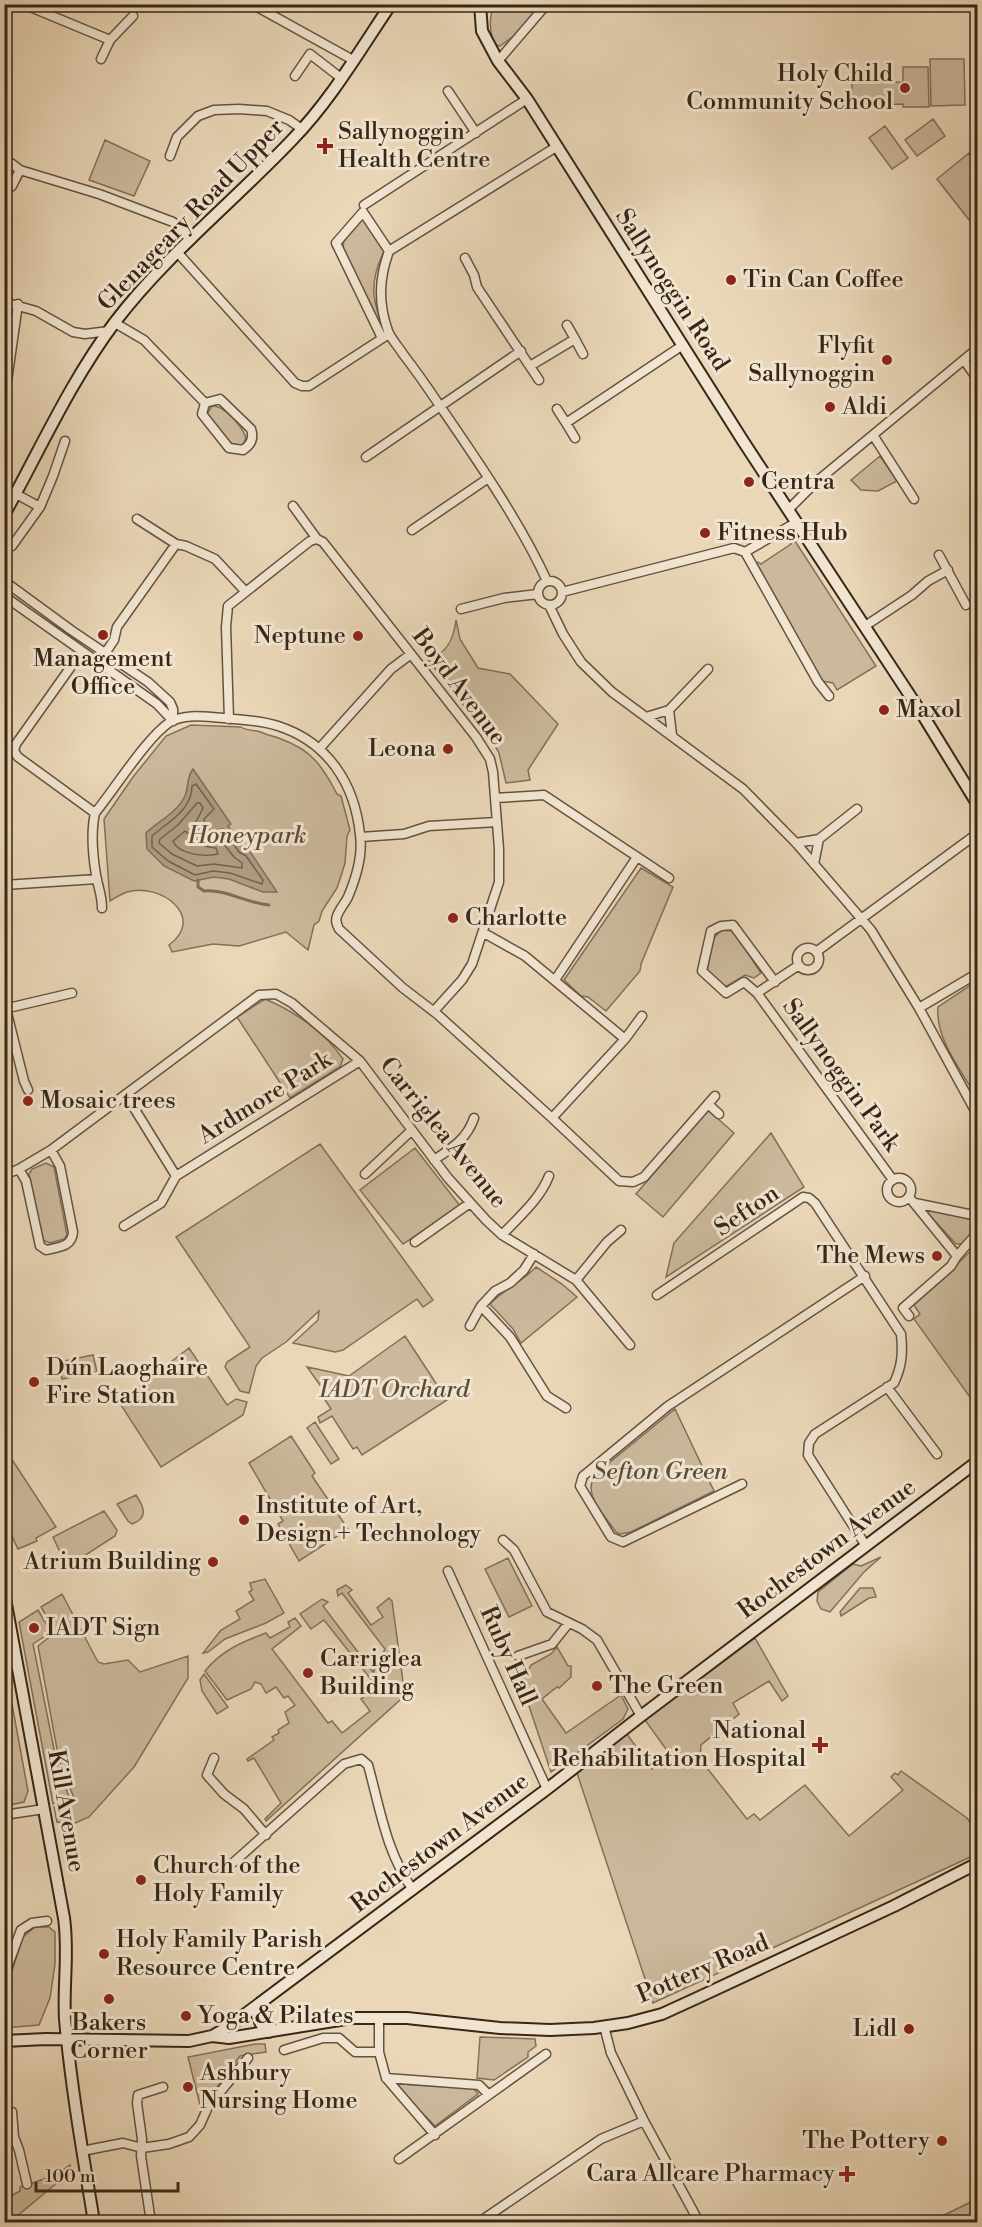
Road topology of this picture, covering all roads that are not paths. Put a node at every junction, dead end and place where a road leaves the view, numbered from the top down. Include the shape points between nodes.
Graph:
1 (23, 4) edge
2 (252, 4) edge
3 (391, 4) edge
4 (480, 4) edge
5 (547, 4) edge
6 (133, 16) dead end
7 (110, 40) junction
8 (100, 59) dead end
9 (353, 60) junction
10 (498, 61) junction
11 (295, 76) dead end
12 (340, 78) junction
13 (448, 91) dead end
14 (527, 99) junction
15 (302, 129) junction
16 (476, 133) junction
17 (556, 147) junction
18 (170, 156) dead end
19 (4, 158) edge
20 (20, 170) junction
21 (4, 191) edge
22 (364, 208) junction
23 (191, 240) junction
24 (389, 251) junction
25 (178, 253) junction
26 (465, 258) dead end
27 (4, 302) edge
28 (18, 304) junction
29 (567, 325) dead end
30 (112, 327) junction
31 (386, 336) junction
32 (575, 339) junction
33 (683, 345) junction
34 (978, 348) edge
35 (521, 351) junction
36 (583, 354) dead end
37 (964, 360) junction
38 (530, 366) junction
39 (539, 380) dead end
40 (978, 380) edge
41 (4, 402) edge
42 (205, 403) junction
43 (440, 406) junction
44 (557, 409) dead end
45 (566, 423) junction
46 (873, 435) junction
47 (575, 438) dead end
48 (65, 441) dead end
49 (366, 458) dead end
50 (487, 479) junction
51 (16, 494) junction
52 (914, 499) dead end
53 (293, 506) dead end
54 (40, 507) junction
55 (789, 509) junction
56 (4, 515) edge
57 (136, 519) dead end
58 (798, 522) junction
59 (412, 530) dead end
60 (317, 539) junction
61 (176, 544) junction
62 (12, 546) dead end
63 (745, 552) junction
64 (939, 555) dead end
65 (948, 570) junction
66 (4, 581) edge
67 (547, 581) junction
68 (245, 591) junction
69 (562, 592) junction
70 (538, 594) junction
71 (4, 596) edge
72 (549, 605) junction
73 (966, 605) dead end
74 (461, 609) dead end
75 (865, 626) junction
76 (71, 630) junction
77 (64, 639) junction
78 (106, 652) junction
79 (411, 654) junction
80 (70, 668) dead end
81 (708, 669) dead end
82 (829, 696) dead end
83 (669, 710) junction
84 (646, 717) junction
85 (229, 719) junction
86 (173, 721) junction
87 (672, 735) junction
88 (319, 749) junction
89 (496, 798) junction
90 (978, 805) edge
91 (856, 809) dead end
92 (95, 813) junction
93 (497, 822) junction
94 (978, 833) edge
95 (361, 837) junction
96 (819, 839) junction
97 (796, 843) junction
98 (637, 857) junction
99 (814, 864) junction
100 (669, 878) dead end
101 (97, 879) junction
102 (4, 885) edge
103 (102, 908) dead end
104 (859, 919) junction
105 (484, 933) junction
106 (816, 952) junction
107 (799, 965) junction
108 (978, 973) edge
109 (555, 980) junction
110 (775, 982) junction
111 (72, 993) dead end
112 (758, 993) junction
113 (919, 1008) junction
114 (5, 1009) edge
115 (434, 1011) junction
116 (642, 1016) dead end
117 (625, 1039) junction
118 (360, 1061) junction
119 (28, 1090) dead end
120 (126, 1095) junction
121 (715, 1096) dead end
122 (708, 1104) junction
123 (719, 1114) dead end
124 (978, 1116) edge
125 (474, 1118) dead end
126 (552, 1118) junction
127 (412, 1130) junction
128 (51, 1150) junction
129 (435, 1160) junction
130 (19, 1169) junction
131 (4, 1174) edge
132 (365, 1174) dead end
133 (176, 1176) junction
134 (549, 1176) dead end
135 (893, 1180) junction
136 (912, 1200) junction
137 (470, 1203) junction
138 (978, 1216) edge
139 (124, 1226) dead end
140 (621, 1230) dead end
141 (978, 1232) edge
142 (502, 1235) junction
143 (415, 1242) dead end
144 (534, 1254) junction
145 (957, 1256) junction
146 (865, 1276) junction
147 (576, 1280) junction
148 (657, 1295) dead end
149 (481, 1306) junction
150 (909, 1316) dead end
151 (470, 1326) dead end
152 (630, 1346) dead end
153 (887, 1387) junction
154 (566, 1408) dead end
155 (937, 1454) dead end
156 (978, 1461) edge
157 (742, 1484) dead end
158 (503, 1540) dead end
159 (866, 1546) junction
160 (448, 1571) dead end
161 (4, 1593) edge
162 (568, 1624) junction
163 (518, 1656) dead end
164 (641, 1716) junction
165 (214, 1758) dead end
166 (548, 1789) junction
167 (44, 1809) junction
168 (4, 1815) edge
169 (266, 1835) junction
170 (234, 1862) dead end
171 (978, 1863) edge
172 (412, 1890) junction
173 (47, 1921) dead end
174 (4, 1976) edge
175 (254, 2008) junction
176 (379, 2018) junction
177 (604, 2026) junction
178 (269, 2032) junction
179 (212, 2036) junction
180 (67, 2039) junction
181 (4, 2041) edge
182 (284, 2050) dead end
183 (379, 2052) junction
184 (546, 2054) dead end
185 (248, 2058) dead end
186 (386, 2078) junction
187 (163, 2087) dead end
188 (488, 2094) junction
189 (12, 2112) dead end
190 (644, 2121) junction
191 (435, 2135) junction
192 (9, 2138) edge
193 (142, 2148) junction
194 (82, 2151) junction
195 (399, 2159) dead end
196 (27, 2184) dead end
197 (485, 2218) dead end
198 (94, 2223) edge
199 (152, 2223) edge
200 (699, 2223) edge

1 - 7 street
2 - 9 street
3 - 9 main road, Glenageary Road Upper
4 - 10 main road, Sallynoggin Road via 482,31
5 - 10 street
6 - 7 street
7 - 8 street
9 - 12 main road, Glenageary Road Upper
10 - 14 main road, Sallynoggin Road
11 - 12 street via 310,54
12 - 15 main road, Glenageary Road Upper
13 - 16 street
14 - 16 street
14 - 17 main road, Sallynoggin Road
15 - 18 street via 267,111 214,110 198,116 177,137
15 - 23 main road, Glenageary Road Upper
16 - 22 street
17 - 24 street
17 - 33 main road, Sallynoggin Road
19 - 20 street
20 - 21 street via 12,186
20 - 23 street via 173,222
22 - 24 street
22 - 31 street via 336,243
23 - 25 main road, Glenageary Road Upper
24 - 31 street via 380,293
25 - 30 main road, Glenageary Road Upper
25 - 31 street via 295,383 302,386 309,386
26 - 35 street via 477,287
27 - 28 street
28 - 30 street via 79,333
28 - 41 street
29 - 32 street
30 - 42 street via 144,340
30 - 51 main road, Glenageary Road Upper via 72,387
31 - 43 street
32 - 36 street
32 - 38 street
33 - 45 street
33 - 55 main road, Sallynoggin Road
34 - 37 street
35 - 38 street
35 - 43 street
37 - 40 street
37 - 46 street
38 - 39 street
42 - 42 street via 202,414 229,448 238,451 247,447 251,429 220,399
43 - 49 street
43 - 50 street
44 - 45 street
45 - 47 street
46 - 52 street
46 - 55 street
48 - 54 street
50 - 59 street
50 - 67 street via 535,554
51 - 54 street
51 - 56 main road, Glenageary Road Upper
53 - 60 street, Boyd Avenue
54 - 62 street
55 - 58 main road, Sallynoggin Road
57 - 61 street
58 - 63 street
58 - 75 main road, Sallynoggin Road
60 - 68 street
60 - 79 street, Boyd Avenue
61 - 68 street via 215,559
61 - 78 street via 117,627
63 - 69 street via 734,548
63 - 82 street
64 - 65 street
65 - 73 street
65 - 75 street
66 - 76 street
67 - 69 street via 556,582
67 - 70 street
68 - 85 street via 226,612
69 - 72 street via 557,603
70 - 72 street
70 - 74 street
71 - 77 street
72 - 84 street via 581,662
75 - 90 main road, Sallynoggin Road
76 - 77 street
76 - 78 street
77 - 86 street via 157,704
78 - 86 street via 170,702
79 - 88 street via 391,669
79 - 89 street, Boyd Avenue via 490,759
80 - 92 street via 14,751
81 - 83 street
83 - 84 street
83 - 87 street
84 - 87 street
85 - 86 street via 185,717
85 - 88 street via 279,726
86 - 92 street via 157,734
87 - 97 street via 743,789
88 - 95 street via 347,782
89 - 93 street, Boyd Avenue
89 - 98 street via 544,795
91 - 96 street
92 - 101 street
93 - 95 street via 429,826 404,834
93 - 105 street, Boyd Avenue via 499,882
94 - 104 street, Sallynoggin Park
95 - 115 street via 357,870 336,923 402,988
96 - 97 street
96 - 99 street
97 - 99 street
98 - 100 street
98 - 109 street
99 - 104 street
101 - 102 street
101 - 103 street
104 - 106 street, Sallynoggin Park
104 - 113 street via 871,930
105 - 109 street via 525,956
105 - 115 street, Boyd Avenue via 462,980
106 - 107 street, Sallynoggin Park via 818,960 814,967
106 - 107 street, Sallynoggin Park via 810,948 802,950 797,955
107 - 110 street, Sallynoggin Park
108 - 113 street
109 - 117 street
110 - 112 street, Sallynoggin Park
110 - 112 street, Sallynoggin Park via 733,925 711,931 702,971 726,993 744,982
111 - 114 street
112 - 135 street, Sallynoggin Park
113 - 124 street
114 - 119 street
115 - 126 street
116 - 117 street
117 - 126 street
118 - 120 street, Ardmore Park via 292,1003 276,994 259,995
118 - 127 street, Carriglea Avenue
118 - 133 street, Ardmore Park
120 - 128 street, Ardmore Park
120 - 133 street
121 - 122 street
122 - 123 street
122 - 126 street via 644,1177 633,1182 619,1181
125 - 129 street via 471,1129 459,1143
127 - 129 street, Carriglea Avenue
127 - 132 street
128 - 130 street, Ardmore Park
128 - 130 street via 60,1166 73,1232 69,1244 46,1250 40,1246 26,1181
129 - 137 street, Carriglea Avenue
130 - 131 street, Ardmore Park
133 - 139 street via 161,1203
134 - 142 street via 535,1199
135 - 136 street, Sallynoggin Park via 909,1183
135 - 136 street, Sallynoggin Park via 888,1189 892,1199
136 - 138 street, Sallynoggin Park
136 - 145 street, Sallynoggin Park
137 - 142 street, Carriglea Avenue
137 - 143 street
140 - 147 street
141 - 145 street
142 - 144 street, Carriglea Avenue
144 - 147 street, Carriglea Avenue
144 - 149 street via 524,1270
145 - 150 street via 951,1266 903,1308
146 - 148 street, Sefton via 815,1203 803,1197
146 - 153 street, Sefton via 901,1334 900,1370 894,1383
146 - 157 street via 668,1406 580,1482 611,1537 623,1542
147 - 152 street, Carriglea Avenue
149 - 151 street
149 - 154 street via 510,1337 547,1396
153 - 155 street
153 - 159 street, Sefton via 814,1434 809,1443 808,1455
156 - 159 main road, Rochestown Avenue
158 - 162 street via 514,1550 547,1612
159 - 164 main road, Rochestown Avenue
160 - 166 street, Ruby Hall
161 - 167 main road, Kill Avenue
162 - 163 street via 552,1644
162 - 164 street via 597,1640
164 - 166 main road, Rochestown Avenue
165 - 169 street via 207,1775
166 - 172 main road, Rochestown Avenue
167 - 168 street
167 - 180 main road, Kill Avenue via 67,1940
169 - 170 street
169 - 172 street via 344,1764 361,1759 368,1766 386,1838
171 - 177 main road, Pottery Road via 662,2014
172 - 175 main road, Rochestown Avenue
173 - 174 street via 32,1923 21,1930
175 - 178 main road
175 - 179 main road, Rochestown Avenue
176 - 177 main road, Pottery Road via 550,2030
176 - 178 main road, Pottery Road via 322,2022
176 - 183 street
177 - 190 street via 611,2053
178 - 179 main road, Pottery Road via 229,2038
179 - 180 main road, Rochestown Avenue via 183,2041
180 - 181 main road, Rochestown Avenue
180 - 194 main road, Kill Avenue
182 - 183 street via 323,2038 339,2038 355,2052
183 - 186 street
184 - 188 street
185 - 193 street via 189,2137
186 - 188 street via 479,2085
186 - 191 street
187 - 193 street via 138,2095
188 - 191 street
189 - 192 street
190 - 197 street via 601,2139
190 - 200 street
191 - 195 street
192 - 196 street via 19,2150
193 - 194 street via 123,2144
193 - 199 street
194 - 198 main road, Kill Avenue

